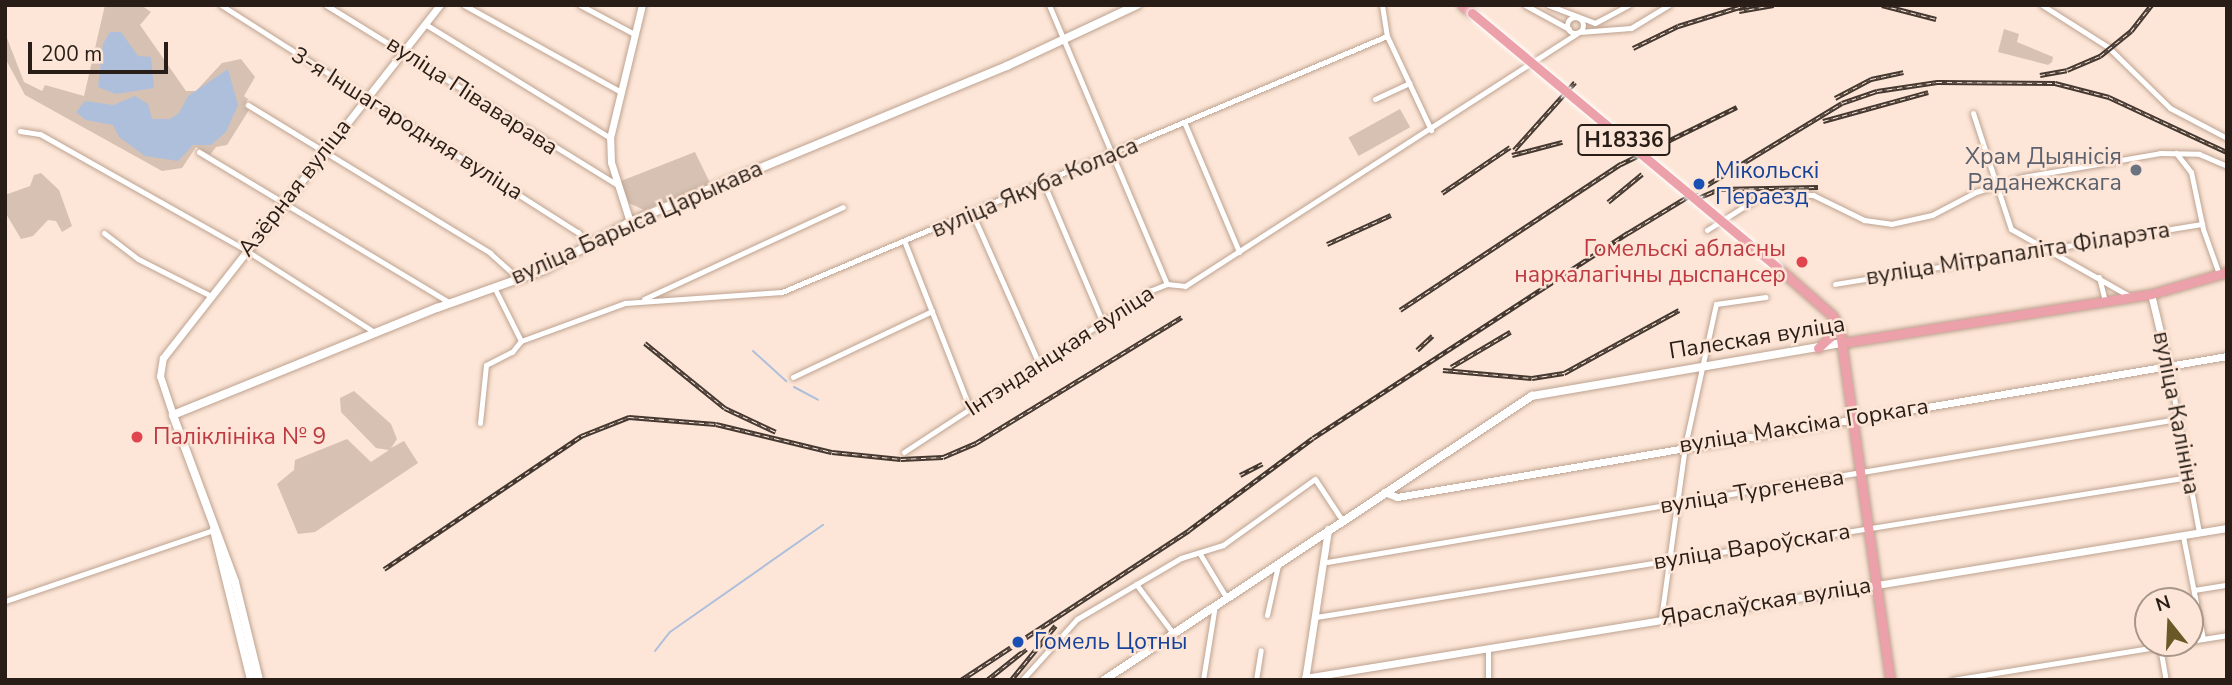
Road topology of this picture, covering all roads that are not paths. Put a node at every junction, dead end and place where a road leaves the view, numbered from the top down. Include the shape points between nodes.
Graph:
1 (221, 5) edge
2 (326, 5) edge
3 (440, 5) edge
4 (464, 5) edge
5 (580, 5) edge
6 (642, 5) edge
7 (1049, 5) edge
8 (1136, 5) edge
9 (1382, 5) edge
10 (1462, 5) edge
11 (1525, 5) edge
12 (1548, 5) edge
13 (1629, 5) edge
14 (1669, 5) edge
15 (2042, 5) edge
16 (1578, 18) junction
17 (425, 24) junction
18 (1574, 31) junction
19 (634, 34) junction
20 (1387, 36) junction
21 (1065, 40) junction
22 (403, 52) junction
23 (1410, 83) junction
24 (621, 92) junction
25 (366, 99) junction
26 (1375, 99) dead end
27 (248, 104) dead end
28 (1973, 113) dead end
29 (1185, 124) junction
30 (1431, 130) junction
31 (20, 131) dead end
32 (610, 138) junction
33 (2227, 138) edge
34 (199, 152) dead end
35 (2175, 152) junction
36 (324, 153) junction
37 (1114, 153) junction
38 (2227, 166) edge
39 (1044, 184) junction
40 (1994, 185) junction
41 (617, 186) junction
42 (285, 202) junction
43 (843, 206) dead end
44 (973, 215) junction
45 (631, 222) junction
46 (2202, 224) junction
47 (1707, 230) dead end
48 (104, 233) dead end
49 (905, 243) junction
50 (589, 245) junction
51 (2044, 250) junction
52 (247, 251) junction
53 (1239, 252) junction
54 (2223, 273) edge
55 (2099, 277) junction
56 (518, 278) junction
57 (1167, 284) junction
58 (1835, 284) dead end
59 (494, 287) junction
60 (2118, 288) junction
61 (2151, 294) junction
62 (211, 296) junction
63 (1766, 297) dead end
64 (2106, 297) junction
65 (2131, 297) junction
66 (642, 301) junction
67 (450, 303) junction
68 (932, 311) junction
69 (1836, 322) junction
70 (1103, 323) junction
71 (376, 333) junction
72 (521, 341) junction
73 (1842, 343) junction
74 (1818, 348) junction
75 (2227, 356) edge
76 (1039, 364) junction
77 (2168, 365) junction
78 (1700, 367) junction
79 (793, 377) dead end
80 (970, 409) junction
81 (173, 415) junction
82 (1853, 419) junction
83 (2177, 419) junction
84 (480, 423) dead end
85 (1685, 446) junction
86 (904, 452) dead end
87 (1862, 474) junction
88 (2189, 477) junction
89 (1384, 492) junction
90 (1675, 503) junction
91 (1342, 520) junction
92 (1871, 528) junction
93 (2227, 528) edge
94 (214, 530) junction
95 (1328, 530) junction
96 (2199, 533) junction
97 (2183, 536) junction
98 (1200, 554) junction
99 (1670, 560) junction
100 (1279, 562) junction
101 (1327, 562) junction
102 (1136, 584) junction
103 (1879, 584) junction
104 (2227, 584) edge
105 (2193, 587) edge
106 (2204, 588) edge
107 (1226, 597) junction
108 (5, 601) edge
109 (1215, 605) junction
110 (1267, 615) dead end
111 (1316, 617) junction
112 (1661, 619) junction
113 (244, 630) junction
114 (1173, 633) junction
115 (2227, 635) edge
116 (2204, 639) edge
117 (1261, 650) dead end
118 (1488, 650) junction
119 (2134, 651) edge
120 (2162, 657) edge
121 (1305, 679) edge
122 (251, 680) edge
123 (259, 680) edge
124 (1022, 680) edge
125 (1104, 680) edge
126 (1203, 680) edge
127 (1256, 680) edge
128 (1488, 680) edge
129 (1890, 680) edge
130 (1952, 680) edge
131 (2166, 680) edge

1 - 25 street, 3-я Іншагародняя вуліца
2 - 22 street, вуліца Піваварава
3 - 17 street, Азёрная вуліца
4 - 24 street
5 - 19 street
6 - 19 street
7 - 21 street
8 - 21 main road, вуліца Барыса Царыкава
9 - 20 street
10 - 69 main road, Н18336, bridge via 1777,267
11 - 18 street
12 - 16 street
13 - 16 street via 1595,23
14 - 18 street via 1631,28
15 - 33 street via 2108,47 2170,108
16 - 18 street via 1583,25
16 - 18 street, Інтэнданцкая вуліца via 1568,21
17 - 22 street, Азёрная вуліца
17 - 32 street
18 - 30 street, Інтэнданцкая вуліца via 1564,44
19 - 24 street
20 - 23 street
20 - 29 street, вуліца Якуба Коласа
21 - 37 street
21 - 45 main road, вуліца Барыса Царыкава
22 - 25 street, Азёрная вуліца
22 - 41 street, вуліца Піваварава
23 - 26 street
23 - 30 street
24 - 32 street
25 - 36 street, Азёрная вуліца
25 - 50 street, 3-я Іншагародняя вуліца via 578,232
27 - 36 street
28 - 40 street
29 - 37 street, вуліца Якуба Коласа
29 - 53 street
30 - 53 street, Інтэнданцкая вуліца
31 - 52 street via 40,134
32 - 41 street
34 - 42 street
35 - 38 street via 2199,154
35 - 40 street
35 - 46 street via 2191,172
36 - 42 street, Азёрная вуліца
36 - 56 street via 490,253
37 - 39 street, вуліца Якуба Коласа
37 - 57 street
39 - 44 street, вуліца Якуба Коласа
39 - 70 street
40 - 47 street via 1932,215 1891,224 1864,220 1813,195 1765,194
40 - 51 street via 2011,229
41 - 45 street
42 - 52 street, Азёрная вуліца
42 - 67 street
43 - 66 street
44 - 49 street, вуліца Якуба Коласа
44 - 76 street
45 - 50 main road, вуліца Барыса Царыкава
46 - 51 street, вуліца Мітрапаліта Філарэта
46 - 54 street
48 - 62 street via 138,259
49 - 66 street, вуліца Якуба Коласа via 782,292
49 - 68 street
50 - 56 main road, вуліца Барыса Царыкава
51 - 55 street
51 - 58 street, вуліца Мітрапаліта Філарэта
52 - 62 street, Азёрная вуліца
52 - 71 street
53 - 57 street, Інтэнданцкая вуліца via 1185,286
54 - 61 main road, Палеская вуліца
55 - 60 street
55 - 64 street
56 - 59 main road, вуліца Барыса Царыкава
57 - 70 street, Інтэнданцкая вуліца
59 - 67 main road, вуліца Барыса Царыкава
59 - 72 street
60 - 64 street, Палеская вуліца
60 - 65 street
61 - 65 main road, Палеская вуліца
61 - 77 street, вуліца Калініна
62 - 81 street, Азёрная вуліца via 163,358 160,376
63 - 78 street via 1716,304
64 - 65 main road, Палеская вуліца
64 - 73 main road, Палеская вуліца
66 - 72 street
67 - 71 main road, вуліца Барыса Царыкава
68 - 79 street
68 - 80 street
69 - 73 main road
69 - 74 main road via 1830,337
70 - 76 street, Інтэнданцкая вуліца
71 - 81 main road, вуліца Барыса Царыкава
72 - 84 street via 512,352 486,365
73 - 74 main road, Палеская вуліца
73 - 82 main road
74 - 78 main road, Палеская вуліца
75 - 77 street, вуліца Максіма Горкага
76 - 80 street, Інтэнданцкая вуліца
77 - 82 street, вуліца Максіма Горкага
77 - 83 street, вуліца Калініна
78 - 85 street
78 - 89 main road, Палеская вуліца via 1532,396
80 - 86 street, Інтэнданцкая вуліца
81 - 94 main road
82 - 85 street, вуліца Максіма Горкага
82 - 87 main road
83 - 87 street, вуліца Тургенева
83 - 88 street, вуліца Калініна
85 - 89 street, вуліца Максіма Горкага via 1397,498
85 - 90 street
87 - 90 street, вуліца Тургенева
87 - 92 main road
88 - 92 street, вуліца Вароўскага
88 - 96 street, вуліца Калініна
89 - 91 main road, Палеская вуліца
90 - 99 street
90 - 101 street, вуліца Тургенева
91 - 95 main road, Палеская вуліца
91 - 98 street via 1315,480 1223,545
92 - 99 street, вуліца Вароўскага
92 - 103 main road
93 - 96 street, Яраслаўская вуліца
94 - 108 street
94 - 113 main road
95 - 100 main road, Палеская вуліца
95 - 101 street
96 - 97 street, Яраслаўская вуліца
97 - 103 street, Яраслаўская вуліца
97 - 105 street
98 - 102 street via 1181,558
98 - 107 street
99 - 111 street, вуліца Вароўскага
99 - 112 street
100 - 107 main road, Палеская вуліца
100 - 110 street
101 - 111 street
102 - 114 street
102 - 124 street via 1077,619
103 - 112 street, Яраслаўская вуліца
103 - 129 main road
104 - 106 street
107 - 109 main road, Палеская вуліца
109 - 114 main road, Палеская вуліца
109 - 126 street
111 - 121 street
112 - 118 street, Яраслаўская вуліца
113 - 122 main road
113 - 123 main road
114 - 125 main road, Палеская вуліца
115 - 116 street
117 - 127 street
118 - 121 street, Яраслаўская вуліца
118 - 128 street
119 - 130 street
120 - 131 street

